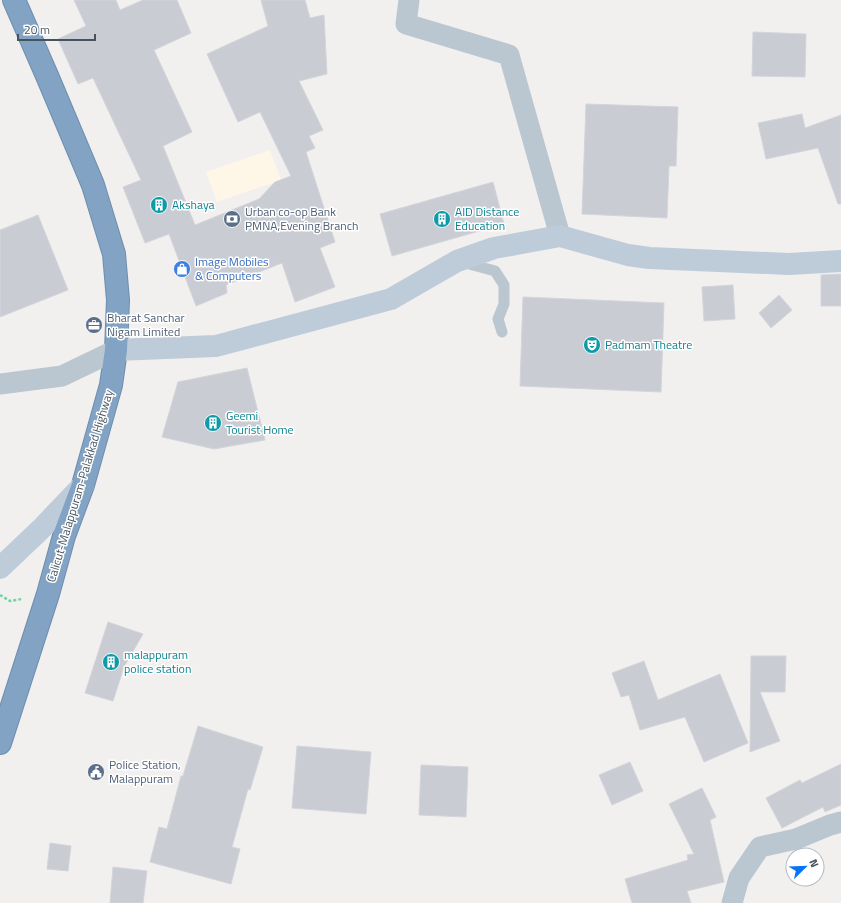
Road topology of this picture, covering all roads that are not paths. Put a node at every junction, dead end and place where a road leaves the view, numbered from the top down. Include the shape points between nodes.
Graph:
1 (14, 0) edge
2 (409, 0) edge
3 (560, 236) junction
4 (458, 261) junction
5 (841, 261) edge
6 (502, 332) dead end
7 (116, 350) junction
8 (0, 384) edge
9 (83, 484) junction
10 (0, 568) edge
11 (0, 744) edge
12 (841, 822) edge
13 (732, 903) edge

1 - 7 highway, Calicut-Malappuram-Palakkad Highway via 93,185 114,254 118,300
2 - 3 street via 406,24 509,55
3 - 4 street via 494,248
3 - 5 street via 628,255 649,258 789,264
4 - 6 lane via 495,271 504,285 504,304 498,319
4 - 7 street via 391,299 216,346
7 - 8 street via 62,376
7 - 9 highway, Calicut-Malappuram-Palakkad Highway via 111,385
9 - 10 street
9 - 11 highway, Calicut-Malappuram-Palakkad Highway via 64,536 46,602
12 - 13 street via 830,824 796,839 760,847 739,878

